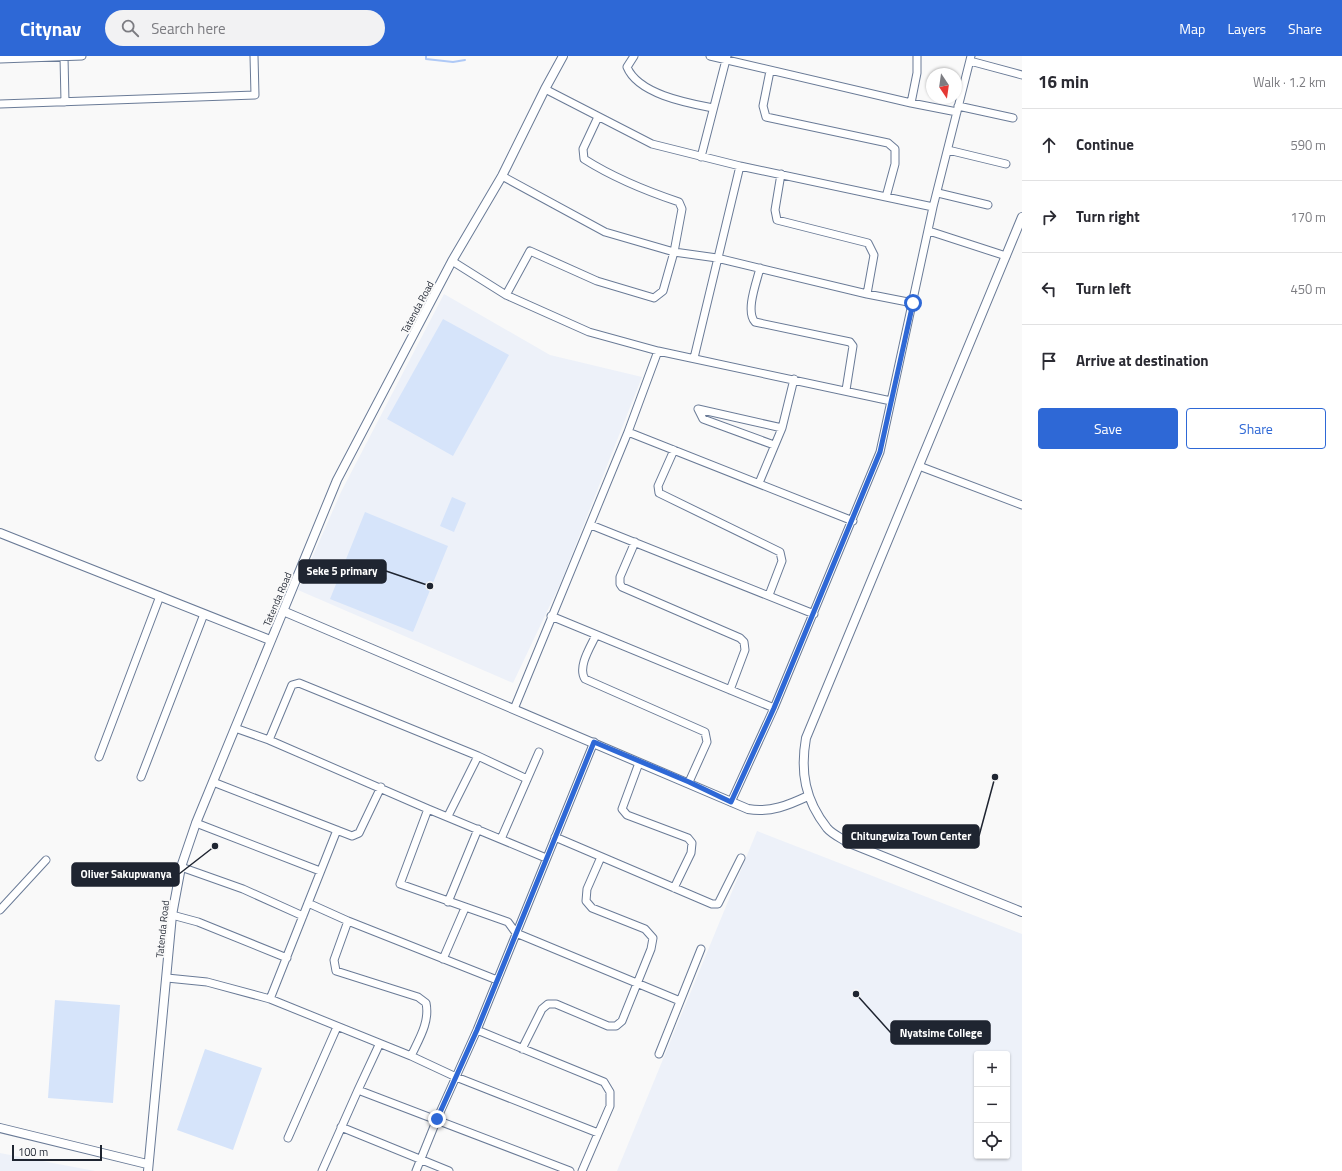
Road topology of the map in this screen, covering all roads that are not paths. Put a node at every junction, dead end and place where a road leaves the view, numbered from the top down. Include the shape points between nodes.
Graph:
1 (82, 56) edge
2 (254, 56) edge
3 (563, 56) edge
4 (634, 56) edge
5 (710, 56) edge
6 (917, 56) edge
7 (64, 57) edge
8 (726, 58) edge
9 (970, 58) edge
10 (0, 59) edge
11 (770, 71) junction
12 (1022, 75) edge
13 (545, 89) junction
14 (65, 102) junction
15 (911, 103) junction
16 (0, 104) edge
17 (713, 108) junction
18 (957, 109) junction
19 (598, 117) junction
20 (1013, 118) dead end
21 (948, 150) junction
22 (701, 157) junction
23 (1006, 164) dead end
24 (740, 166) junction
25 (781, 174) junction
26 (502, 176) junction
27 (938, 193) junction
28 (886, 197) junction
29 (988, 205) dead end
30 (933, 207) junction
31 (1022, 218) edge
32 (929, 231) junction
33 (674, 252) junction
34 (1006, 256) junction
35 (717, 258) junction
36 (452, 261) junction
37 (760, 268) junction
38 (867, 294) junction
39 (506, 295) junction
40 (913, 303) junction
41 (658, 351) junction
42 (694, 358) junction
43 (794, 379) junction
44 (846, 390) junction
45 (891, 401) junction
46 (782, 428) junction
47 (628, 432) junction
48 (774, 446) junction
49 (674, 450) junction
50 (919, 466) junction
51 (759, 483) junction
52 (1022, 505) edge
53 (853, 521) junction
54 (591, 525) junction
55 (0, 533) edge
56 (635, 542) junction
57 (769, 595) junction
58 (160, 596) junction
59 (283, 611) junction
60 (204, 614) junction
61 (814, 614) junction
62 (551, 616) junction
63 (596, 635) junction
64 (270, 640) junction
65 (730, 690) junction
66 (774, 708) junction
67 (514, 709) junction
68 (235, 728) junction
69 (269, 740) junction
70 (594, 742) junction
71 (539, 752) dead end
72 (478, 756) junction
73 (98, 757) dead end
74 (639, 762) junction
75 (141, 777) dead end
76 (527, 779) junction
77 (213, 782) junction
78 (689, 782) junction
79 (381, 788) junction
80 (808, 796) junction
81 (731, 802) junction
82 (428, 809) junction
83 (448, 816) junction
84 (196, 823) junction
85 (478, 829) junction
86 (337, 830) junction
87 (555, 837) junction
88 (501, 839) junction
89 (601, 857) junction
90 (546, 858) junction
91 (740, 858) dead end
92 (46, 860) dead end
93 (181, 867) junction
94 (320, 871) junction
95 (674, 888) junction
96 (448, 902) junction
97 (308, 903) junction
98 (465, 908) junction
99 (0, 910) edge
100 (1022, 912) edge
101 (172, 915) junction
102 (303, 916) junction
103 (348, 921) junction
104 (516, 933) junction
105 (701, 948) dead end
106 (287, 958) junction
107 (443, 960) junction
108 (167, 978) junction
109 (497, 980) junction
110 (637, 982) junction
111 (270, 999) junction
112 (680, 1001) junction
113 (337, 1027) junction
114 (477, 1030) junction
115 (379, 1045) junction
116 (522, 1049) junction
117 (659, 1054) dead end
118 (411, 1056) junction
119 (456, 1078) junction
120 (358, 1090) junction
121 (437, 1119) junction
122 (341, 1127) junction
123 (0, 1128) edge
124 (598, 1133) junction
125 (288, 1138) dead end
126 (421, 1159) junction
127 (148, 1167) edge
128 (323, 1171) edge
129 (416, 1171) edge
130 (449, 1171) edge
131 (570, 1171) edge
132 (582, 1171) edge

1 - 7 street
2 - 14 street via 255,95
3 - 13 street, Tatenda Road
4 - 17 street via 627,67 630,76 670,99
5 - 8 street
6 - 15 street via 917,73
7 - 10 street
7 - 14 street
8 - 11 street
8 - 17 street
9 - 12 street
9 - 18 street
11 - 15 street
11 - 28 street via 763,106 766,117 888,143 895,149 895,164
13 - 19 street
13 - 26 street, Tatenda Road
14 - 16 street
15 - 18 street
17 - 22 street
18 - 20 street
18 - 21 street
19 - 22 street via 652,144
19 - 33 street via 583,149 584,159 600,170 648,192 679,202 682,209
21 - 23 street
21 - 27 street
22 - 24 street
24 - 25 street
24 - 35 street
25 - 28 street
25 - 38 street via 775,210 777,220 868,243 874,255
26 - 33 street via 605,232
26 - 36 street, Tatenda Road
27 - 29 street
27 - 30 street
28 - 30 street
30 - 32 street
31 - 34 street
32 - 34 street
32 - 40 street
33 - 35 street
33 - 39 street via 664,291 654,298 596,281 530,251
34 - 50 street
35 - 37 street
35 - 42 street
36 - 39 street
36 - 59 street, Tatenda Road via 337,480
37 - 38 street
37 - 44 street via 750,308 751,318 755,322 850,342 853,346
38 - 40 street
39 - 41 street via 589,332
40 - 45 street
41 - 42 street
41 - 47 street
42 - 43 street
43 - 44 street
43 - 46 street
44 - 45 street
45 - 53 street via 880,452
46 - 48 street
46 - 48 street via 698,408 703,419
47 - 49 street
47 - 54 street
48 - 51 street
49 - 51 street
49 - 57 street via 658,486 659,493 780,552 782,561
50 - 52 street
50 - 80 street via 806,738 802,772
51 - 53 street
53 - 61 street
54 - 56 street
54 - 62 street
55 - 58 street
56 - 57 street
56 - 65 street via 620,577 622,587 740,638 744,642 745,650
57 - 61 street
58 - 60 street
58 - 73 street
59 - 64 street, Tatenda Road
59 - 67 street
60 - 64 street
60 - 75 street
61 - 66 street
62 - 63 street
62 - 67 street
63 - 65 street
63 - 78 street via 582,668 585,679 705,732 706,742
64 - 68 street, Tatenda Road
65 - 66 street
66 - 81 street
67 - 70 street
68 - 69 street
68 - 77 street, Tatenda Road
69 - 72 street via 292,685 298,682
69 - 79 street
70 - 74 street
70 - 87 street
71 - 76 street
72 - 76 street
72 - 83 street
74 - 78 street
74 - 95 street via 622,809 627,814 688,838 692,843 692,853
76 - 88 street
77 - 84 street, Tatenda Road
77 - 86 street
78 - 81 street
79 - 82 street
79 - 86 street via 358,835 352,836
80 - 81 street via 791,804 759,811
80 - 100 street via 828,829 847,842
82 - 83 street
82 - 96 street via 400,884
83 - 85 street
84 - 93 street, Tatenda Road
84 - 94 street
85 - 88 street
85 - 96 street
86 - 94 street
87 - 89 street
87 - 90 street
88 - 90 street
89 - 95 street
89 - 110 street via 587,890 586,901 592,908 645,929 653,938
90 - 104 street
91 - 95 street via 718,904 712,904
92 - 99 street
93 - 101 street, Tatenda Road
93 - 102 street via 243,889
94 - 97 street
96 - 98 street
97 - 102 street
97 - 103 street
98 - 104 street via 508,922
98 - 107 street
101 - 106 street via 198,922
101 - 108 street, Tatenda Road
102 - 106 street
103 - 107 street
103 - 118 street via 334,960 336,971 418,997 426,1003 428,1012 425,1026
104 - 109 street
104 - 110 street
105 - 112 street
106 - 111 street
107 - 109 street
108 - 111 street via 207,982
108 - 127 street, Tatenda Road
109 - 114 street
110 - 112 street
110 - 116 street via 622,1021 616,1026 608,1026 556,1004 548,1004 542,1009
111 - 113 street
112 - 117 street
113 - 115 street
113 - 125 street
114 - 116 street
114 - 119 street
115 - 118 street
115 - 120 street
116 - 124 street via 604,1082 610,1092 610,1106
118 - 119 street
119 - 121 street
119 - 124 street
120 - 121 street
120 - 122 street
121 - 126 street
121 - 131 street
122 - 126 street
122 - 128 street
123 - 127 street
124 - 132 street
126 - 129 street
126 - 130 street

